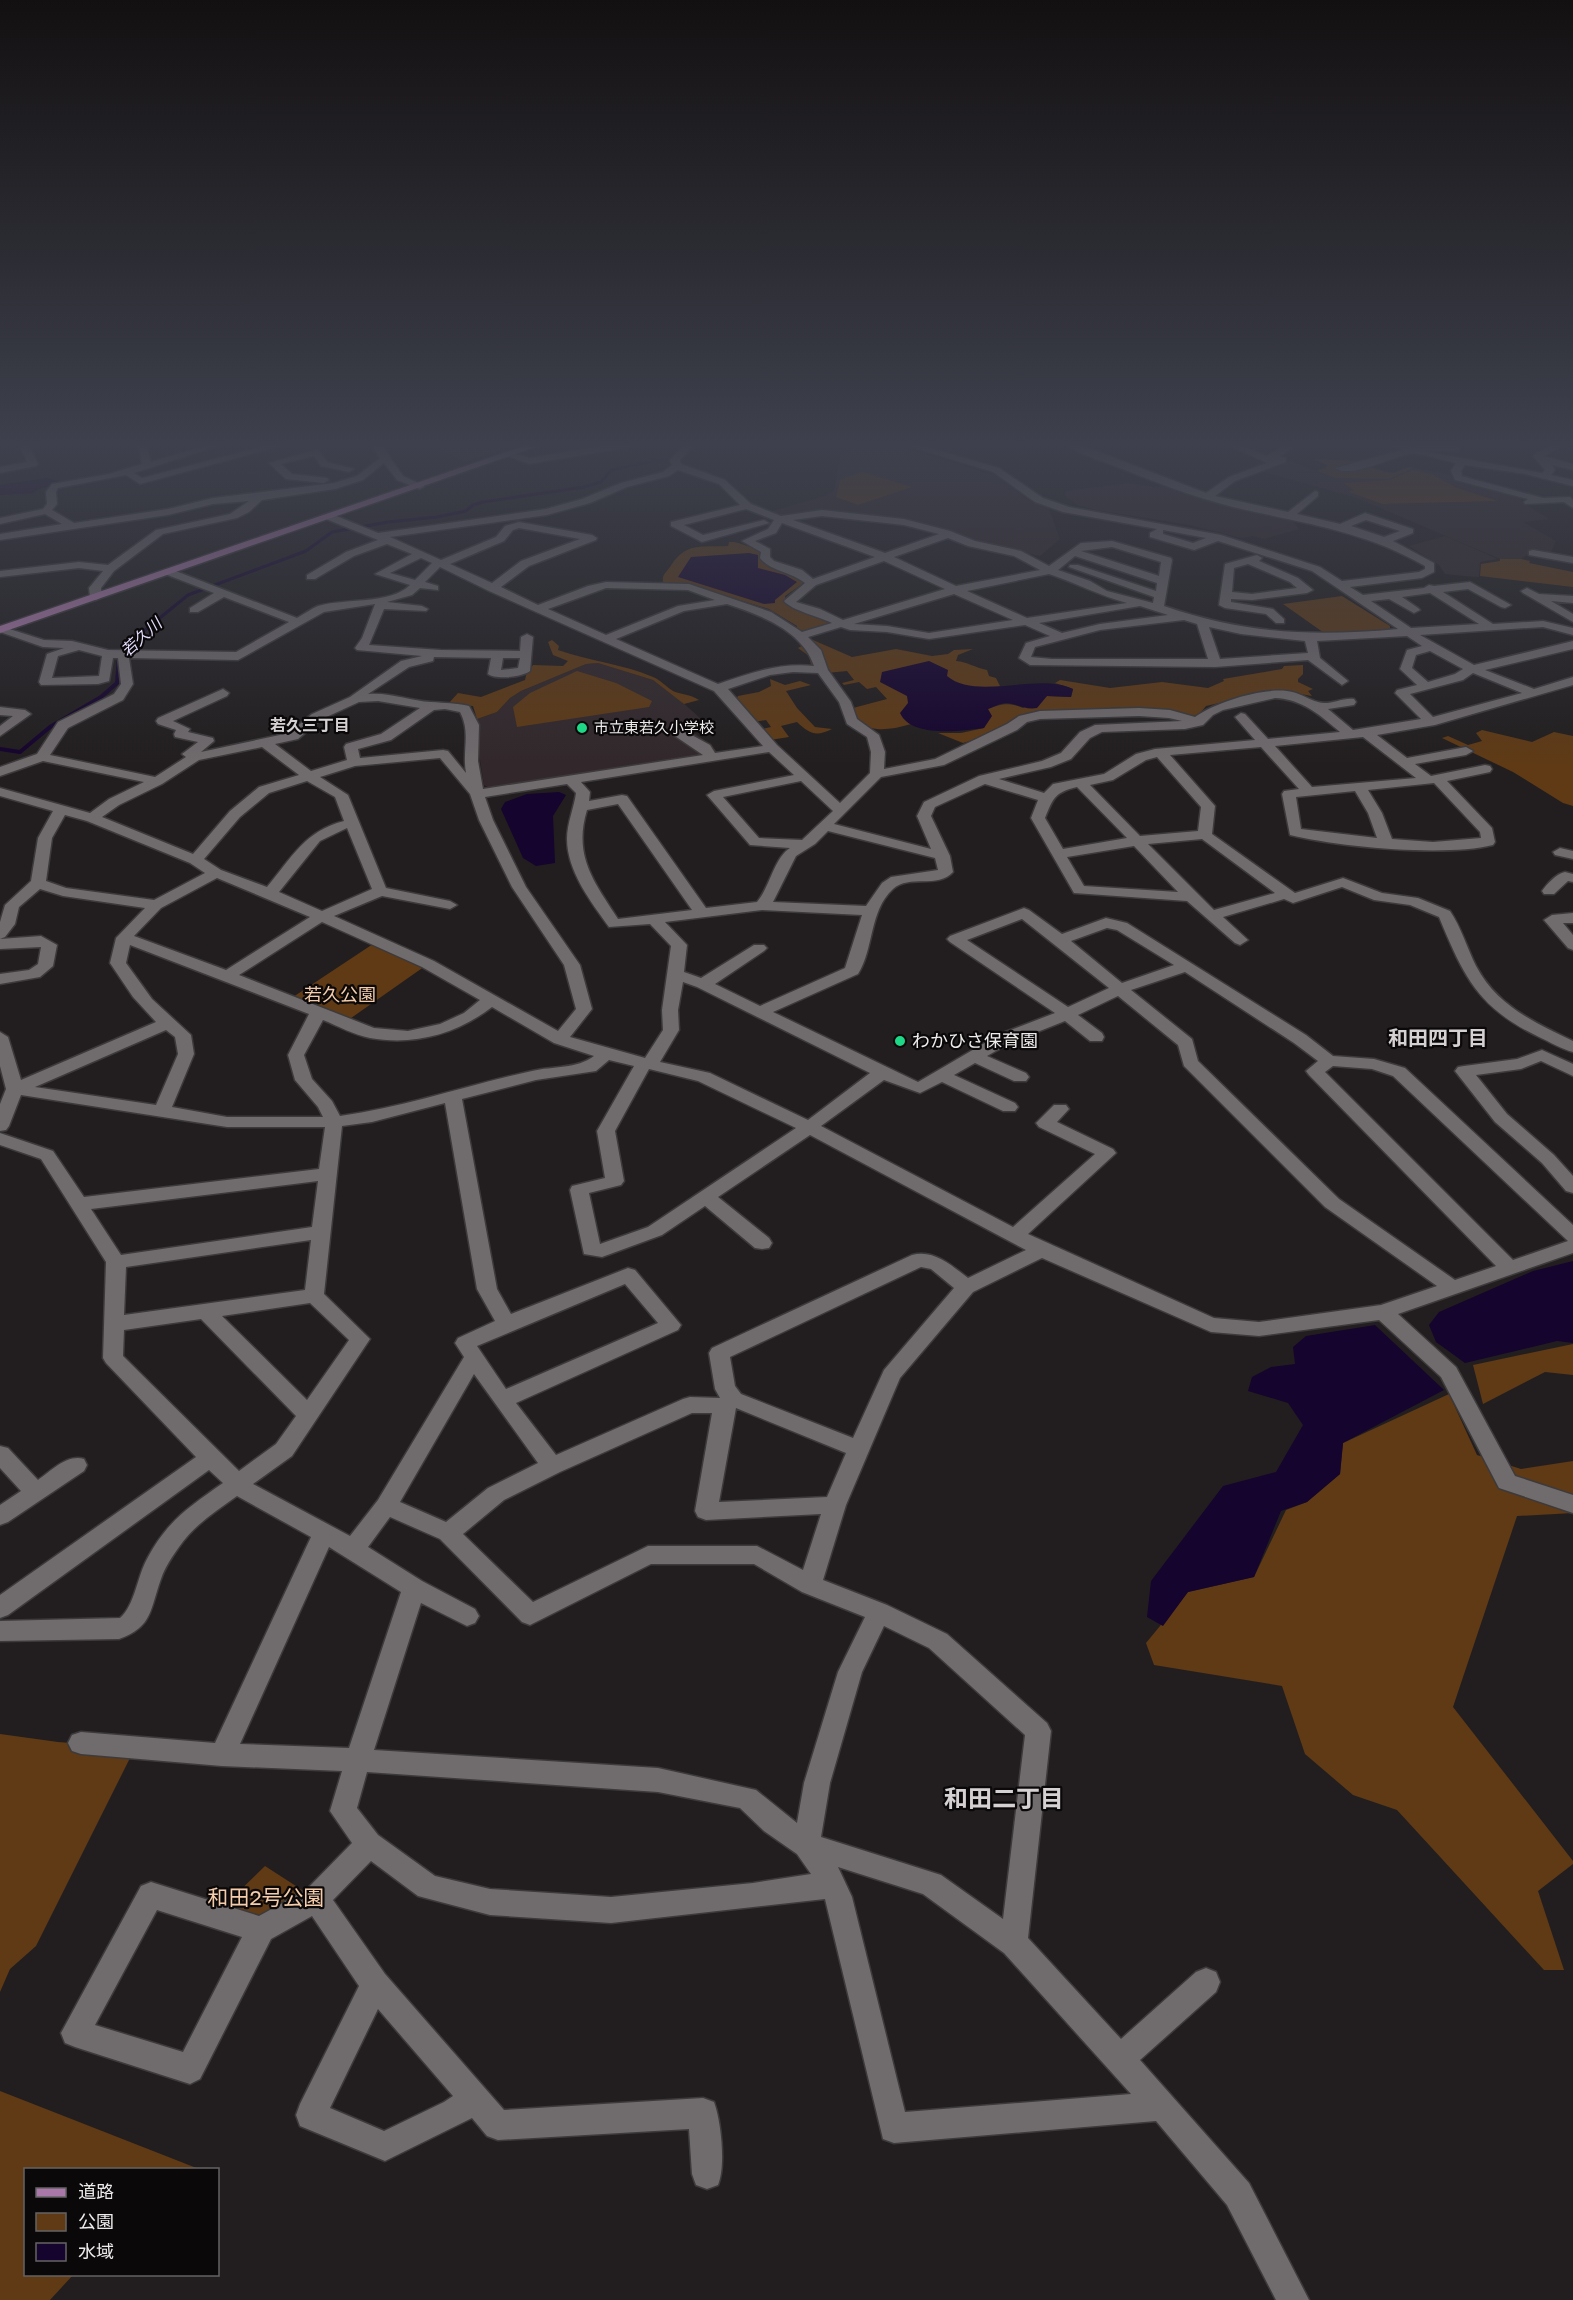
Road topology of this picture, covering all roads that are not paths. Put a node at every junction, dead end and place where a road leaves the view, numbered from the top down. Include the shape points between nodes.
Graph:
1 (134, 551) edge
2 (229, 551) edge
3 (355, 551) edge
4 (415, 551) edge
5 (470, 551) edge
6 (556, 551) edge
7 (766, 551) edge
8 (869, 551) edge
9 (901, 551) edge
10 (1009, 551) edge
11 (1137, 551) edge
12 (1265, 551) edge
13 (1404, 551) edge
14 (1074, 552) joint
15 (1271, 553) junction
16 (1533, 553) dead end
17 (421, 554) junction
18 (885, 557) junction
19 (1573, 560) edge
20 (1248, 561) junction
21 (1061, 563) junction
22 (439, 564) junction
23 (110, 569) junction
24 (1050, 571) junction
25 (168, 572) junction
26 (0, 574) edge
27 (311, 577) dead end
28 (1411, 577) junction
29 (1163, 581) junction
30 (417, 583) junction
31 (812, 583) junction
32 (1340, 585) junction
33 (214, 588) junction
34 (434, 588) dead end
35 (493, 589) junction
36 (1431, 589) junction
37 (955, 590) junction
38 (1391, 595) junction
39 (1161, 596) junction
40 (1226, 596) junction
41 (96, 597) junction
42 (1360, 599) junction
43 (1573, 600) edge
44 (731, 601) junction
45 (381, 602) junction
46 (1138, 604) junction
47 (1505, 605) dead end
48 (1158, 608) junction
49 (422, 609) dead end
50 (538, 609) junction
51 (194, 610) dead end
52 (1414, 610) dead end
53 (1184, 617) junction
54 (1573, 619) edge
55 (1026, 621) junction
56 (1280, 621) dead end
57 (298, 622) junction
58 (1202, 622) junction
59 (839, 623) junction
60 (1491, 627) junction
61 (1569, 628) edge
62 (1, 629) edge
63 (1409, 632) junction
64 (800, 636) junction
65 (1061, 637) junction
66 (527, 638) dead end
67 (1310, 638) junction
68 (606, 639) junction
69 (1573, 645) edge
70 (81, 648) junction
71 (1429, 648) junction
72 (108, 654) junction
73 (123, 654) junction
74 (441, 654) junction
75 (526, 655) junction
76 (497, 656) junction
77 (1310, 656) junction
78 (1215, 663) junction
79 (1472, 669) junction
80 (822, 670) junction
81 (1342, 681) dead end
82 (1573, 681) edge
83 (1426, 686) junction
84 (717, 688) junction
85 (223, 693) dead end
86 (1533, 693) junction
87 (357, 699) junction
88 (1350, 702) dead end
89 (431, 706) junction
90 (1318, 707) junction
91 (0, 711) edge
92 (1241, 717) dead end
93 (1199, 722) junction
94 (1431, 722) junction
95 (677, 731) dead end
96 (0, 732) edge
97 (1357, 733) junction
98 (263, 741) junction
99 (1265, 742) junction
100 (772, 748) junction
101 (1466, 751) dead end
102 (1160, 752) junction
103 (195, 757) junction
104 (42, 758) junction
105 (712, 758) junction
106 (354, 762) junction
107 (1404, 762) junction
108 (1485, 769) dead end
109 (0, 772) edge
110 (877, 774) junction
111 (307, 775) junction
112 (803, 777) junction
113 (984, 779) junction
114 (571, 780) junction
115 (157, 781) junction
116 (1434, 781) junction
117 (1081, 783) junction
118 (1359, 786) junction
119 (0, 792) edge
120 (1309, 792) junction
121 (477, 794) junction
122 (1046, 798) junction
123 (582, 807) junction
124 (61, 809) junction
125 (841, 812) junction
126 (92, 818) junction
127 (352, 823) junction
128 (824, 826) junction
129 (1205, 835) junction
130 (1137, 842) junction
131 (1386, 843) junction
132 (805, 844) junction
133 (1058, 854) junction
134 (943, 856) junction
135 (195, 860) junction
136 (216, 873) junction
137 (1573, 878) edge
138 (38, 883) junction
139 (380, 891) junction
140 (1549, 891) dead end
141 (270, 893) junction
142 (1286, 894) junction
143 (1191, 897) junction
144 (156, 905) junction
145 (450, 905) dead end
146 (762, 906) junction
147 (871, 911) junction
148 (702, 913) junction
149 (1212, 915) junction
150 (320, 917) junction
151 (1573, 918) edge
152 (654, 919) junction
153 (0, 934) edge
154 (124, 938) junction
155 (1060, 940) junction
156 (1240, 940) dead end
157 (0, 944) edge
158 (1573, 945) edge
159 (759, 948) dead end
160 (1187, 966) junction
161 (676, 975) junction
162 (226, 976) junction
163 (0, 979) edge
164 (703, 984) junction
165 (1119, 989) junction
166 (490, 1000) junction
167 (760, 1012) junction
168 (318, 1013) junction
169 (1068, 1014) junction
170 (166, 1024) junction
171 (0, 1037) edge
172 (1095, 1037) dead end
173 (561, 1039) junction
174 (1573, 1047) edge
175 (606, 1054) junction
176 (975, 1057) junction
177 (1329, 1061) junction
178 (647, 1064) junction
179 (1573, 1071) edge
180 (882, 1072) junction
181 (942, 1076) junction
182 (1020, 1077) dead end
183 (15, 1089) junction
184 (453, 1097) junction
185 (1009, 1107) dead end
186 (1060, 1109) dead end
187 (162, 1111) junction
188 (334, 1122) junction
189 (0, 1126) edge
190 (809, 1128) junction
191 (0, 1139) edge
192 (328, 1174) junction
193 (1573, 1187) edge
194 (706, 1197) junction
195 (79, 1204) junction
196 (321, 1232) junction
197 (1015, 1236) junction
198 (1573, 1236) edge
199 (762, 1243) dead end
200 (1573, 1246) edge
201 (1042, 1250) junction
202 (116, 1262) junction
203 (1509, 1267) junction
204 (966, 1287) junction
205 (1453, 1288) junction
206 (314, 1296) junction
207 (205, 1311) junction
208 (1383, 1312) junction
209 (114, 1324) junction
210 (507, 1324) junction
211 (474, 1357) junction
212 (502, 1400) junction
213 (729, 1402) junction
214 (308, 1415) junction
215 (858, 1449) junction
216 (0, 1454) edge
217 (210, 1458) junction
218 (76, 1465) dead end
219 (552, 1466) junction
220 (239, 1484) junction
221 (36, 1493) junction
222 (1573, 1504) edge
223 (835, 1505) junction
224 (386, 1506) junction
225 (0, 1516) edge
226 (448, 1533) junction
227 (324, 1534) junction
228 (353, 1549) junction
229 (810, 1585) junction
230 (414, 1588) junction
231 (0, 1608) edge
232 (879, 1612) junction
233 (467, 1616) dead end
234 (0, 1631) edge
235 (81, 1743) dead end
236 (222, 1755) junction
237 (358, 1760) junction
238 (369, 1844) junction
239 (806, 1845) junction
240 (833, 1886) junction
241 (316, 1899) junction
242 (261, 1930) junction
243 (1014, 1943) junction
244 (1206, 1982) dead end
245 (375, 1984) junction
246 (1120, 2059) junction
247 (475, 2098) junction
248 (1162, 2106) junction
249 (707, 2174) dead end
250 (1293, 2300) edge

1 - 23 street
2 - 25 main road
3 - 27 street
4 - 17 street
5 - 22 street
6 - 35 street via 504,577
7 - 31 street via 765,558 770,563 798,572
8 - 18 street
9 - 18 street
10 - 24 street
11 - 29 street via 1167,560
12 - 15 street
13 - 28 street via 1430,565 1430,570
14 - 21 street
14 - 29 street
15 - 20 street
15 - 32 street via 1316,570
16 - 19 street
17 - 22 street
17 - 30 street via 380,574
18 - 31 street
18 - 37 street
20 - 40 street via 1230,566
20 - 40 street via 1294,580 1307,590
21 - 24 street
21 - 39 street
22 - 30 street
22 - 35 street
23 - 26 street via 79,565
23 - 41 street via 95,588
24 - 37 street
24 - 46 street
25 - 33 street
25 - 41 main road
28 - 32 street
28 - 36 street
29 - 39 street
30 - 34 street
30 - 45 street via 408,593
31 - 59 street via 790,601
32 - 42 street
33 - 51 street via 209,603
33 - 57 street
35 - 50 street
36 - 38 street
36 - 47 street via 1470,585
36 - 60 street
37 - 55 street
37 - 59 street
38 - 42 street
38 - 52 street
39 - 48 street
40 - 56 street via 1225,605 1269,611
41 - 62 main road
42 - 63 street
43 - 54 street via 1532,594
44 - 50 street via 689,587 606,585
44 - 64 street via 768,614
44 - 68 street via 682,608
45 - 49 street
45 - 57 street via 321,609
45 - 74 street via 361,648
46 - 48 street
46 - 55 street
48 - 53 street
50 - 68 street
53 - 58 street
53 - 65 street via 1100,627
55 - 59 street via 929,636
55 - 65 street
57 - 73 street via 238,656
58 - 67 street via 1241,631
58 - 78 street
59 - 64 street
60 - 61 street via 1543,624
60 - 63 street
62 - 70 street via 43,643
63 - 67 street
63 - 71 street
64 - 80 street via 814,650
65 - 78 street via 1030,645 1025,658 1053,663
66 - 75 street
67 - 77 street via 1315,656
68 - 84 street
69 - 79 street
70 - 72 street
70 - 72 street via 53,654 45,682 105,678
71 - 79 street
71 - 83 street via 1411,653 1406,669
72 - 73 street
73 - 104 street via 127,684 119,697 63,725
74 - 76 street
74 - 87 street via 405,664 355,696
75 - 76 street
75 - 76 street via 524,671 494,674
77 - 78 street
77 - 81 street
79 - 83 street
79 - 86 street
80 - 84 street via 777,668
80 - 110 street via 845,702 851,721 873,735 878,752
82 - 86 street
83 - 94 street via 1401,693
84 - 100 street
85 - 103 street via 162,721 184,729 180,734 208,741 189,754
86 - 94 street
87 - 89 street via 378,697
87 - 98 street via 316,717 293,736
88 - 90 street
89 - 106 street via 386,737 351,747
89 - 121 street via 465,709 473,725 471,761
90 - 93 street via 1298,696 1256,697 1213,709
90 - 97 street
91 - 96 street via 25,714
92 - 99 street
93 - 110 street via 1170,714 1139,712 1040,715 1023,719 939,762
93 - 113 street via 1100,728 1084,735 1066,756
94 - 97 street
95 - 105 street via 705,747
97 - 99 street
97 - 107 street
98 - 103 street
98 - 111 street
99 - 102 street
99 - 120 street
100 - 105 street
100 - 112 street
101 - 107 street
102 - 117 street via 1141,757 1108,777
102 - 129 street via 1208,806
103 - 115 street
104 - 109 street
104 - 115 street
105 - 114 street
106 - 111 street
106 - 121 street via 443,754
107 - 116 street
108 - 116 street
110 - 125 street
111 - 127 street via 341,795
111 - 135 street via 264,790 235,814
112 - 125 street
112 - 132 street via 714,795 755,842
113 - 122 street
113 - 134 street via 929,805 924,816
114 - 121 street
114 - 123 street via 583,792
115 - 126 street via 114,802
116 - 118 street
116 - 131 street via 1487,831 1488,842 1433,846
117 - 122 street via 1058,787
117 - 130 street
118 - 120 street
118 - 131 street
119 - 124 street
120 - 131 street via 1289,794 1295,832
121 - 173 street via 519,887 572,965 584,1009
122 - 133 street via 1038,818
123 - 148 street via 622,799
123 - 152 street via 574,823 573,850 585,878 614,924
124 - 126 street
124 - 138 street via 45,838
125 - 128 street
126 - 135 street
127 - 139 street
127 - 141 street via 315,838
128 - 132 street
128 - 134 street
129 - 130 street
129 - 142 street
130 - 133 street
130 - 143 street
132 - 146 street via 790,854
133 - 143 street via 1079,890
134 - 147 street via 946,872 936,878 897,880
135 - 136 street
136 - 141 street
136 - 144 street
137 - 140 street via 1565,876
138 - 144 street via 63,892
138 - 153 street via 12,905
139 - 145 street
139 - 150 street
141 - 150 street
142 - 149 street
142 - 174 street via 1293,899 1343,882 1379,897 1413,901 1445,914 1464,957 1494,1002 1508,1014
143 - 149 street
144 - 154 street
146 - 147 street
146 - 148 street
147 - 167 street via 852,971
148 - 152 street
149 - 156 street
150 - 162 street
150 - 166 street via 428,964
151 - 158 street via 1552,920
152 - 161 street via 678,945
154 - 162 street
154 - 170 street via 118,963 133,987
155 - 160 street via 1106,923 1122,926
155 - 165 street
155 - 169 street via 1024,913 955,939
157 - 163 street via 41,941 49,945 45,966 34,974
159 - 164 street
160 - 165 street
160 - 177 street
161 - 164 street
161 - 178 street via 671,1030
162 - 168 street
164 - 167 street
165 - 169 street
165 - 205 street via 1186,1043 1190,1062 1332,1203
166 - 168 street via 470,1016 445,1028 408,1036 370,1033
166 - 173 street
167 - 180 street
168 - 188 street via 296,1055 304,1080 326,1105
169 - 172 street
169 - 176 street via 1006,1038
170 - 183 street
170 - 187 street via 183,1035 186,1054
171 - 183 street
173 - 175 street
175 - 178 street
175 - 184 street via 590,1066 535,1075
176 - 181 street
176 - 182 street
177 - 198 street via 1374,1064 1399,1072
177 - 203 street via 1315,1071
178 - 190 street via 704,1077
178 - 194 street via 606,1131 615,1181 579,1190 591,1249 602,1251 654,1231
179 - 193 street via 1542,1055 1521,1064 1464,1071 1501,1118
180 - 181 street via 920,1088
180 - 190 street
181 - 185 street
183 - 187 street
183 - 189 street
184 - 188 street
184 - 210 street via 487,1289
186 - 197 street via 1045,1123 1107,1153
187 - 188 street via 227,1122
188 - 192 street
190 - 194 street
190 - 197 street
191 - 195 street via 47,1155
192 - 195 street
192 - 196 street
194 - 199 street
195 - 202 street
196 - 202 street
196 - 206 street
197 - 201 street
200 - 203 street
201 - 204 street
201 - 208 street via 1211,1325 1259,1329
202 - 209 street
203 - 205 street
204 - 213 street via 937,1264 919,1260 719,1353
204 - 215 street via 891,1375
205 - 208 street
206 - 207 street
206 - 214 street via 360,1339
207 - 209 street
207 - 214 street
208 - 222 street via 1449,1372 1506,1482
209 - 217 street via 113,1358
210 - 211 street via 465,1343
210 - 212 street via 628,1275 672,1325
211 - 212 street
211 - 224 street
212 - 219 street
213 - 215 street
213 - 219 street via 690,1405
213 - 223 street via 706,1511
214 - 220 street via 284,1450
215 - 223 street
216 - 221 street
217 - 220 street
217 - 231 street
218 - 221 street
219 - 226 street via 496,1494
220 - 227 street
220 - 234 street via 186,1521 174,1535 151,1573 139,1615 129,1626
221 - 225 street
223 - 229 street
224 - 226 street
224 - 228 street
226 - 229 street via 530,1615 648,1556 757,1555
227 - 228 street
227 - 236 street
228 - 230 street
229 - 232 street
230 - 233 street
230 - 237 street
232 - 239 street via 850,1672 817,1783
232 - 243 street via 938,1641 1038,1731
235 - 236 street
236 - 237 street
237 - 238 street via 343,1811
237 - 239 street via 658,1780 747,1797
238 - 240 street via 428,1887 490,1902 611,1910
238 - 241 street
239 - 240 street
239 - 243 street via 931,1884
240 - 248 street via 894,2128
241 - 242 street
241 - 245 street
242 - 242 street via 190,2069 75,2033 151,1895
243 - 246 street
244 - 246 street
245 - 247 street
245 - 247 street via 311,2115 385,2146 455,2113
246 - 248 street
247 - 249 street via 498,2125 704,2113
248 - 250 street via 1238,2194

